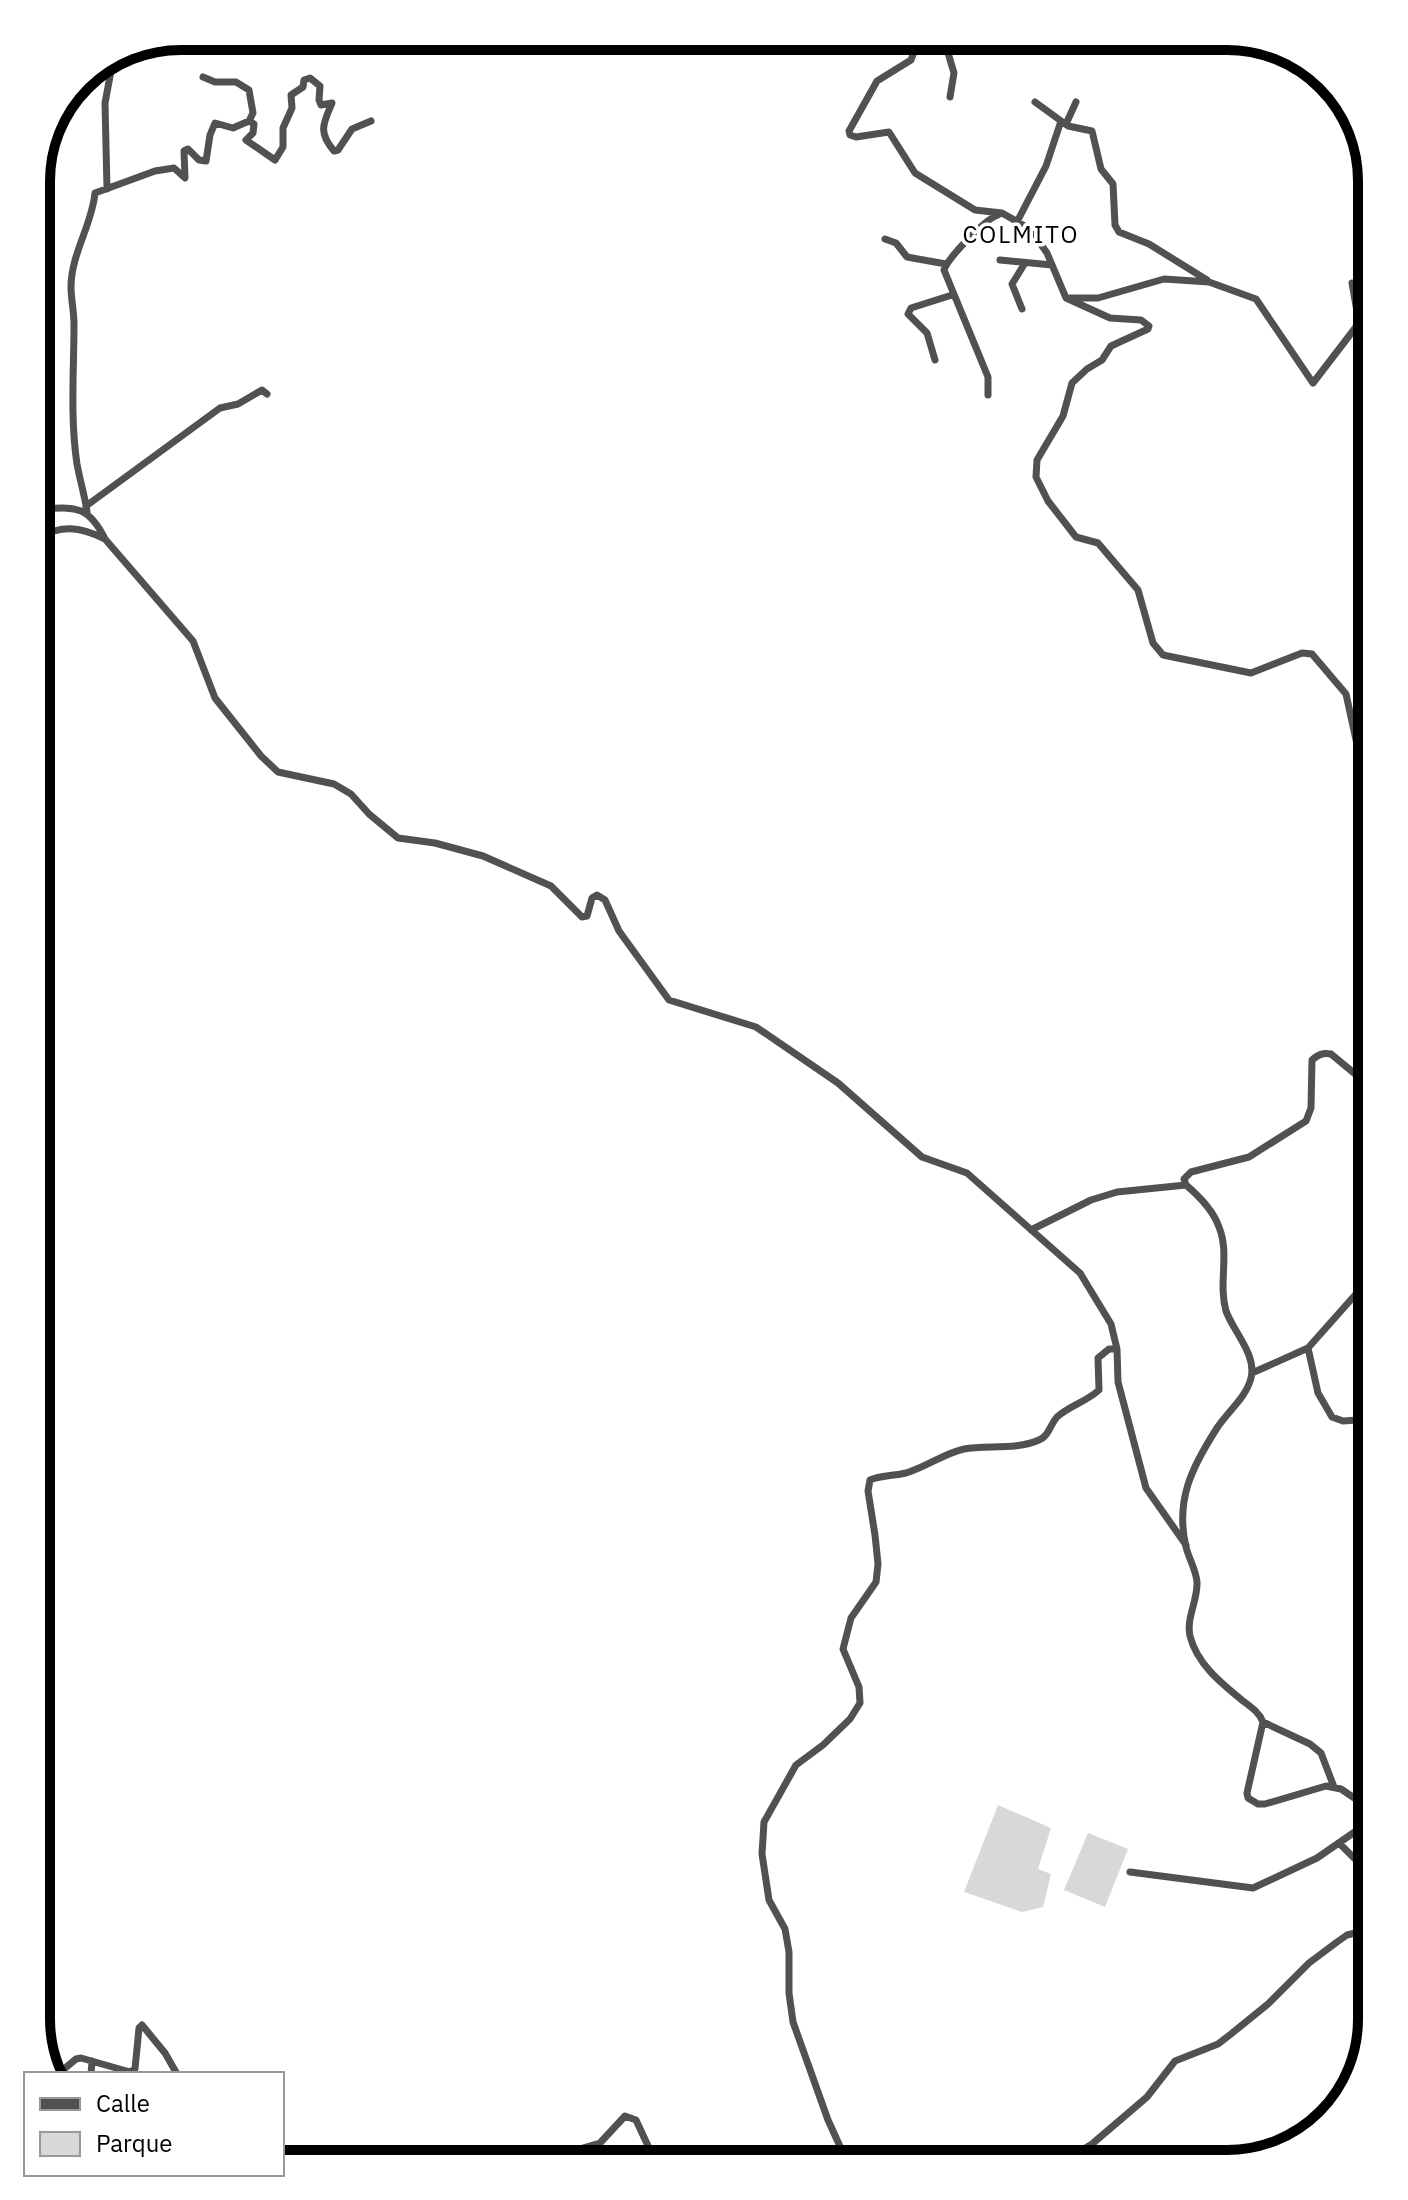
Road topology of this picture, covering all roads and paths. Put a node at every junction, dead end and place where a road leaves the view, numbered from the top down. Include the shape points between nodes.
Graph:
1 (913, 50) edge
2 (947, 50) edge
3 (111, 71) edge
4 (203, 77) dead end
5 (950, 97) dead end
6 (1035, 102) dead end
7 (1076, 102) dead end
8 (249, 121) junction
9 (371, 121) dead end
10 (1063, 122) junction
11 (107, 189) junction
12 (1002, 213) junction
13 (1018, 220) junction
14 (885, 239) dead end
15 (1000, 260) dead end
16 (1025, 263) junction
17 (946, 264) junction
18 (1052, 265) junction
19 (1209, 282) junction
20 (1358, 285) edge
21 (952, 295) junction
22 (1066, 298) junction
23 (1022, 309) dead end
24 (1358, 317) edge
25 (1358, 324) edge
26 (935, 360) dead end
27 (267, 394) dead end
28 (988, 395) dead end
29 (50, 508) edge
30 (87, 509) junction
31 (50, 531) edge
32 (105, 539) junction
33 (1358, 749) edge
34 (1358, 1076) edge
35 (1186, 1185) junction
36 (1031, 1230) junction
37 (1358, 1292) edge
38 (1308, 1348) junction
39 (1117, 1349) junction
40 (1252, 1373) junction
41 (1358, 1420) edge
42 (1186, 1545) junction
43 (1263, 1722) junction
44 (1334, 1787) junction
45 (1358, 1802) edge
46 (1358, 1830) edge
47 (1339, 1843) junction
48 (1358, 1862) edge
49 (1130, 1872) dead end
50 (1358, 1932) edge
51 (92, 2061) junction
52 (61, 2072) edge
53 (91, 2072) edge
54 (130, 2072) edge
55 (130, 2072) edge
56 (176, 2072) edge
57 (576, 2150) edge
58 (652, 2150) edge
59 (842, 2150) edge
60 (1082, 2150) edge

1 - 12 street via 911,60 877,81 850,135 889,132 915,173 975,210
2 - 5 street via 954,73
3 - 11 street via 105,103
4 - 8 street via 236,82 249,90
6 - 10 street
7 - 10 street
8 - 9 street via 253,133 246,140 275,160 283,147 291,95 310,78 320,86 321,105 332,103 323,130 334,151 352,129
8 - 11 street via 233,128 215,123 206,161 184,151 185,178 174,168
10 - 13 street
10 - 19 street via 1092,131 1101,169 1113,184 1119,232 1149,244
11 - 30 street via 95,193 71,286 77,463
12 - 13 street
12 - 17 street via 989,218
13 - 18 street via 1030,229
14 - 17 street via 907,257
15 - 16 street
16 - 18 street
16 - 23 street via 1012,284
17 - 21 street
18 - 22 street
19 - 22 street via 1164,279 1098,298
19 - 25 street via 1256,299 1313,383
20 - 24 street via 1352,283
21 - 26 street via 911,308 908,314 927,333
21 - 28 street via 988,377
22 - 33 street via 1110,318 1147,322 1148,329 1111,346 1072,383 1063,416 1037,460 1036,477 1048,501 1076,537 1098,543 1138,590 1153,643 1163,655 1251,673 1312,654 1346,694
27 - 30 street via 262,390 220,408
29 - 30 street
30 - 32 street
31 - 32 street via 71,526
32 - 36 street via 193,641 215,698 278,772 334,784 398,838 483,856 551,886 582,917 597,895 669,1000 756,1027 838,1083 922,1157 967,1173
34 - 35 street via 1331,1054 1316,1056 1306,1121 1249,1157 1187,1174
35 - 36 street via 1117,1192
35 - 40 street via 1219,1226 1225,1306
36 - 39 street via 1080,1273 1111,1324
37 - 38 street
38 - 40 street
38 - 41 street via 1318,1393 1332,1417
39 - 42 street via 1118,1382 1146,1488
39 - 59 street via 1098,1358 1099,1390 1063,1412 1042,1440 960,1450 930,1465 870,1480 876,1582 851,1618 843,1649 860,1703 850,1719 796,1765 764,1822 762,1854 769,1900 785,1929 793,2022
40 - 42 street via 1247,1390 1189,1476 1183,1502
42 - 43 street via 1197,1586 1189,1630 1195,1649 1216,1679
43 - 44 street via 1321,1753
43 - 44 street via 1248,1798 1265,1804
44 - 45 street
46 - 47 street
47 - 48 street
47 - 49 street via 1253,1888
50 - 60 street via 1309,1963 1218,2044 1175,2061 1147,2097
51 - 52 street via 76,2059
51 - 53 street
51 - 55 street
54 - 56 street via 135,2069 142,2025
57 - 58 street via 600,2143 625,2116 636,2120

